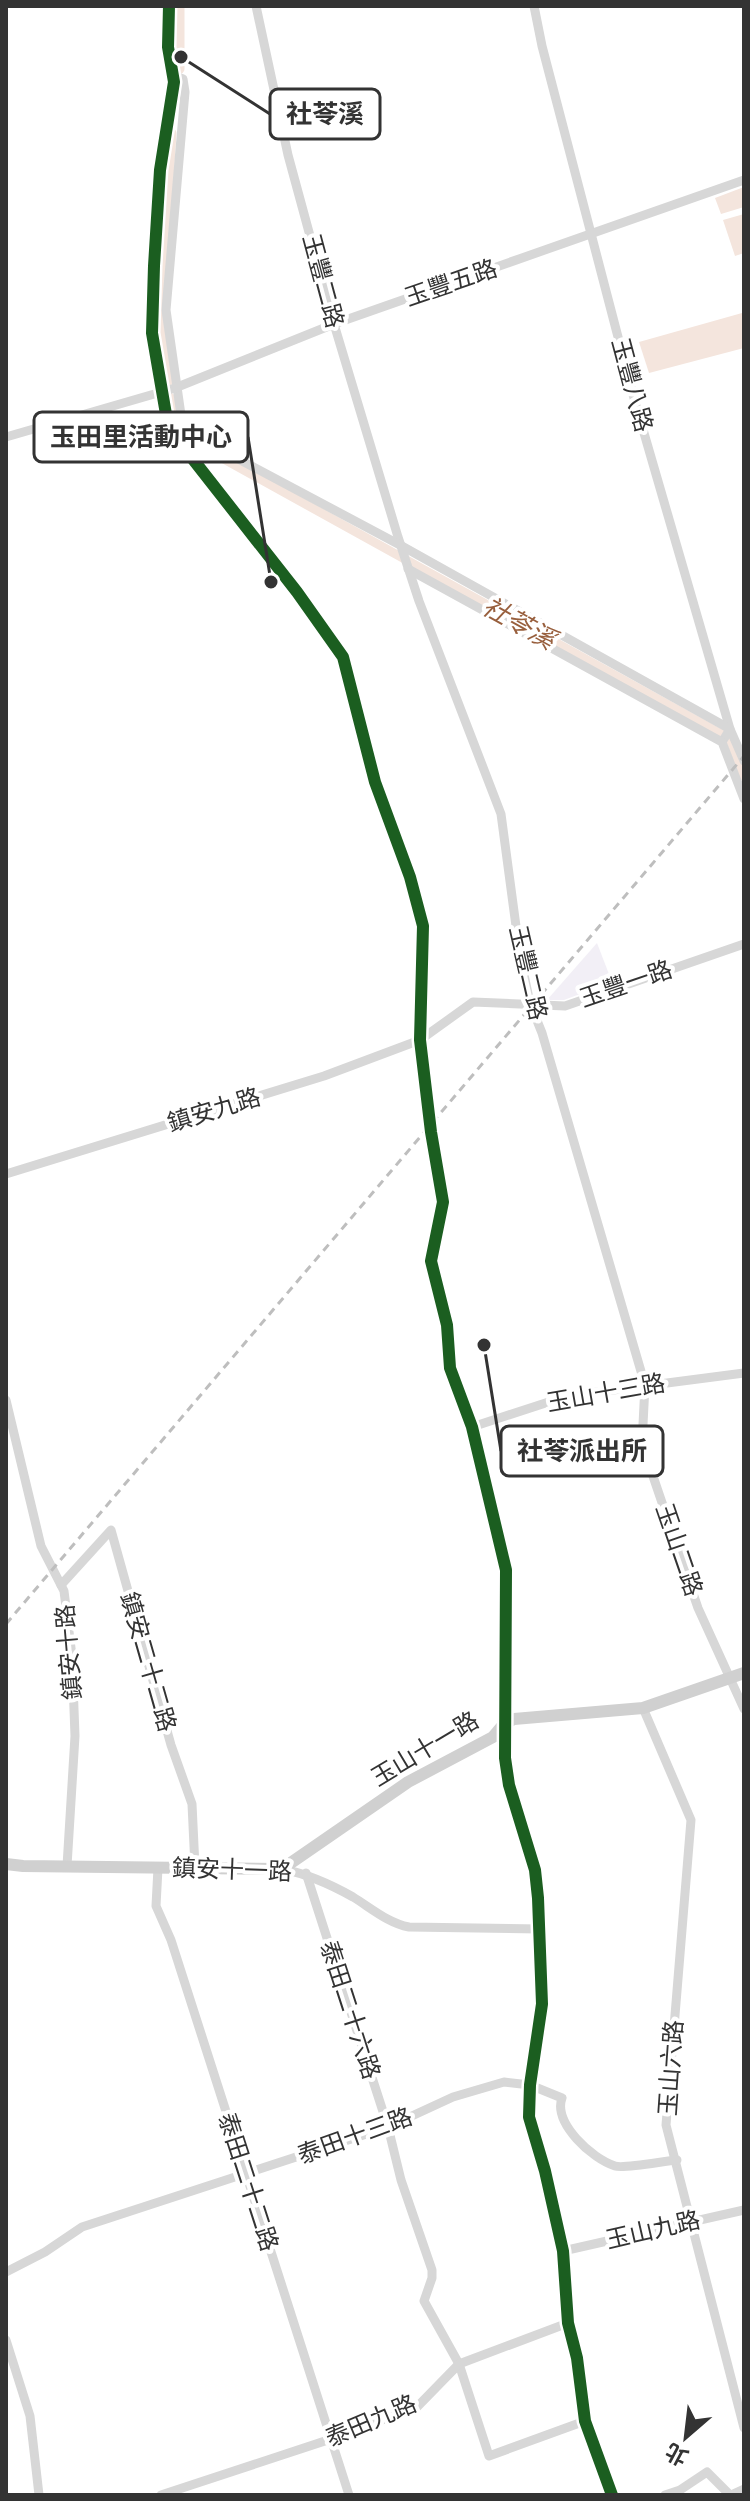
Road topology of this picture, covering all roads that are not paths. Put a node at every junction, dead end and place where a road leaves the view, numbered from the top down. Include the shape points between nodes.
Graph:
1 (169, 6) edge
2 (256, 6) edge
3 (534, 6) edge
4 (173, 75) junction
5 (744, 180) edge
6 (591, 236) junction
7 (334, 324) junction
8 (175, 388) junction
9 (161, 392) junction
10 (6, 437) edge
11 (405, 558) junction
12 (726, 735) junction
13 (744, 761) edge
14 (744, 799) edge
15 (744, 944) edge
16 (530, 1003) junction
17 (420, 1040) junction
18 (6, 1174) edge
19 (744, 1373) edge
20 (645, 1385) junction
21 (6, 1400) edge
22 (472, 1427) junction
23 (61, 1585) junction
24 (744, 1673) edge
25 (730, 1678) junction
26 (643, 1708) junction
27 (744, 1709) edge
28 (504, 1724) junction
29 (6, 1864) edge
30 (67, 1866) junction
31 (195, 1867) junction
32 (158, 1868) junction
33 (282, 1869) junction
34 (306, 1873) junction
35 (540, 1929) junction
36 (530, 2085) junction
37 (388, 2127) junction
38 (677, 2160) junction
39 (246, 2174) junction
40 (744, 2210) edge
41 (692, 2221) junction
42 (563, 2251) junction
43 (6, 2272) edge
44 (568, 2323) junction
45 (6, 2340) edge
46 (459, 2364) junction
47 (585, 2421) junction
48 (744, 2428) edge
49 (331, 2439) junction
50 (744, 2489) edge
51 (39, 2495) edge
52 (161, 2495) edge
53 (349, 2495) edge
54 (612, 2495) edge
55 (665, 2495) edge
56 (731, 2495) edge

1 - 4 street
2 - 7 street, 玉豐二路 via 288,155
3 - 6 street, 玉豐八路
4 - 8 street via 183,79 185,92 166,310
4 - 9 street via 154,266 152,333
5 - 6 street, 玉豐五路
6 - 7 street, 玉豐五路
6 - 12 street, 玉豐八路
7 - 8 street, 玉豐五路
7 - 11 street, 玉豐二路
8 - 9 street, 玉豐五路
8 - 11 street via 182,422 201,439
9 - 10 street, 玉豐五路
9 - 17 street via 167,420 181,444 343,657 375,782 423,926
11 - 12 street
11 - 12 street
11 - 16 street, 玉豐二路 via 501,814
12 - 13 street, 玉豐八路
12 - 14 street
15 - 16 street, 玉豐一路 via 565,1006
16 - 17 street, 玉豐一路 via 473,1002
16 - 20 street, 玉豐二路
17 - 18 street, 鎮安九路 via 324,1076
17 - 22 street via 443,1202 431,1261 447,1325 450,1368
19 - 20 street, 玉山十三路
20 - 22 street, 玉山十三路 via 567,1396
20 - 25 street, 玉山二路 via 642,1444 698,1608
21 - 23 street, 鎮安十路 via 41,1546
22 - 28 street via 506,1570
23 - 30 street, 鎮安十路 via 72,1656 75,1736
23 - 31 street, 鎮安二十二路 via 111,1530 192,1804
24 - 25 street, 玉山十一路
25 - 26 street, 玉山十一路
25 - 27 street, 玉山二路
26 - 28 street, 玉山十一路
26 - 38 street, 玉山六路 via 691,1820 666,2125
28 - 33 street, 玉山十一路 via 493,1737 408,1782
28 - 35 street via 509,1785 535,1870
29 - 30 street, 鎮安十一路
30 - 32 street, 鎮安十一路
31 - 32 street, 鎮安十一路
31 - 33 street, 鎮安十一路
32 - 39 street, 泰田二十二路 via 156,1906
33 - 34 street, 鎮安十一路
34 - 35 street, 鎮安十一路 via 398,1925
34 - 37 street, 泰田二十六路
35 - 36 street via 542,2004
36 - 37 street, 泰田十三路 via 504,2082 453,2097
36 - 38 street via 562,2098 561,2115 572,2133 616,2167
36 - 42 street via 529,2117
37 - 39 street, 泰田十三路
37 - 46 street, 泰田二十六路 via 432,2270 424,2301
38 - 41 street, 玉山六路
39 - 43 street, 泰田十三路 via 82,2227
39 - 49 street, 泰田二十二路
40 - 41 street, 玉山九路
41 - 42 street, 玉山九路
41 - 48 street, 玉山六路
42 - 44 street
44 - 46 street, 泰田九路
44 - 47 street
45 - 51 street via 30,2416
46 - 47 street, 泰田二十六路 via 489,2456
46 - 49 street, 泰田九路 via 417,2407
47 - 54 street
49 - 52 street, 泰田九路
49 - 53 street, 泰田二十二路
50 - 56 street
55 - 56 street via 707,2472

